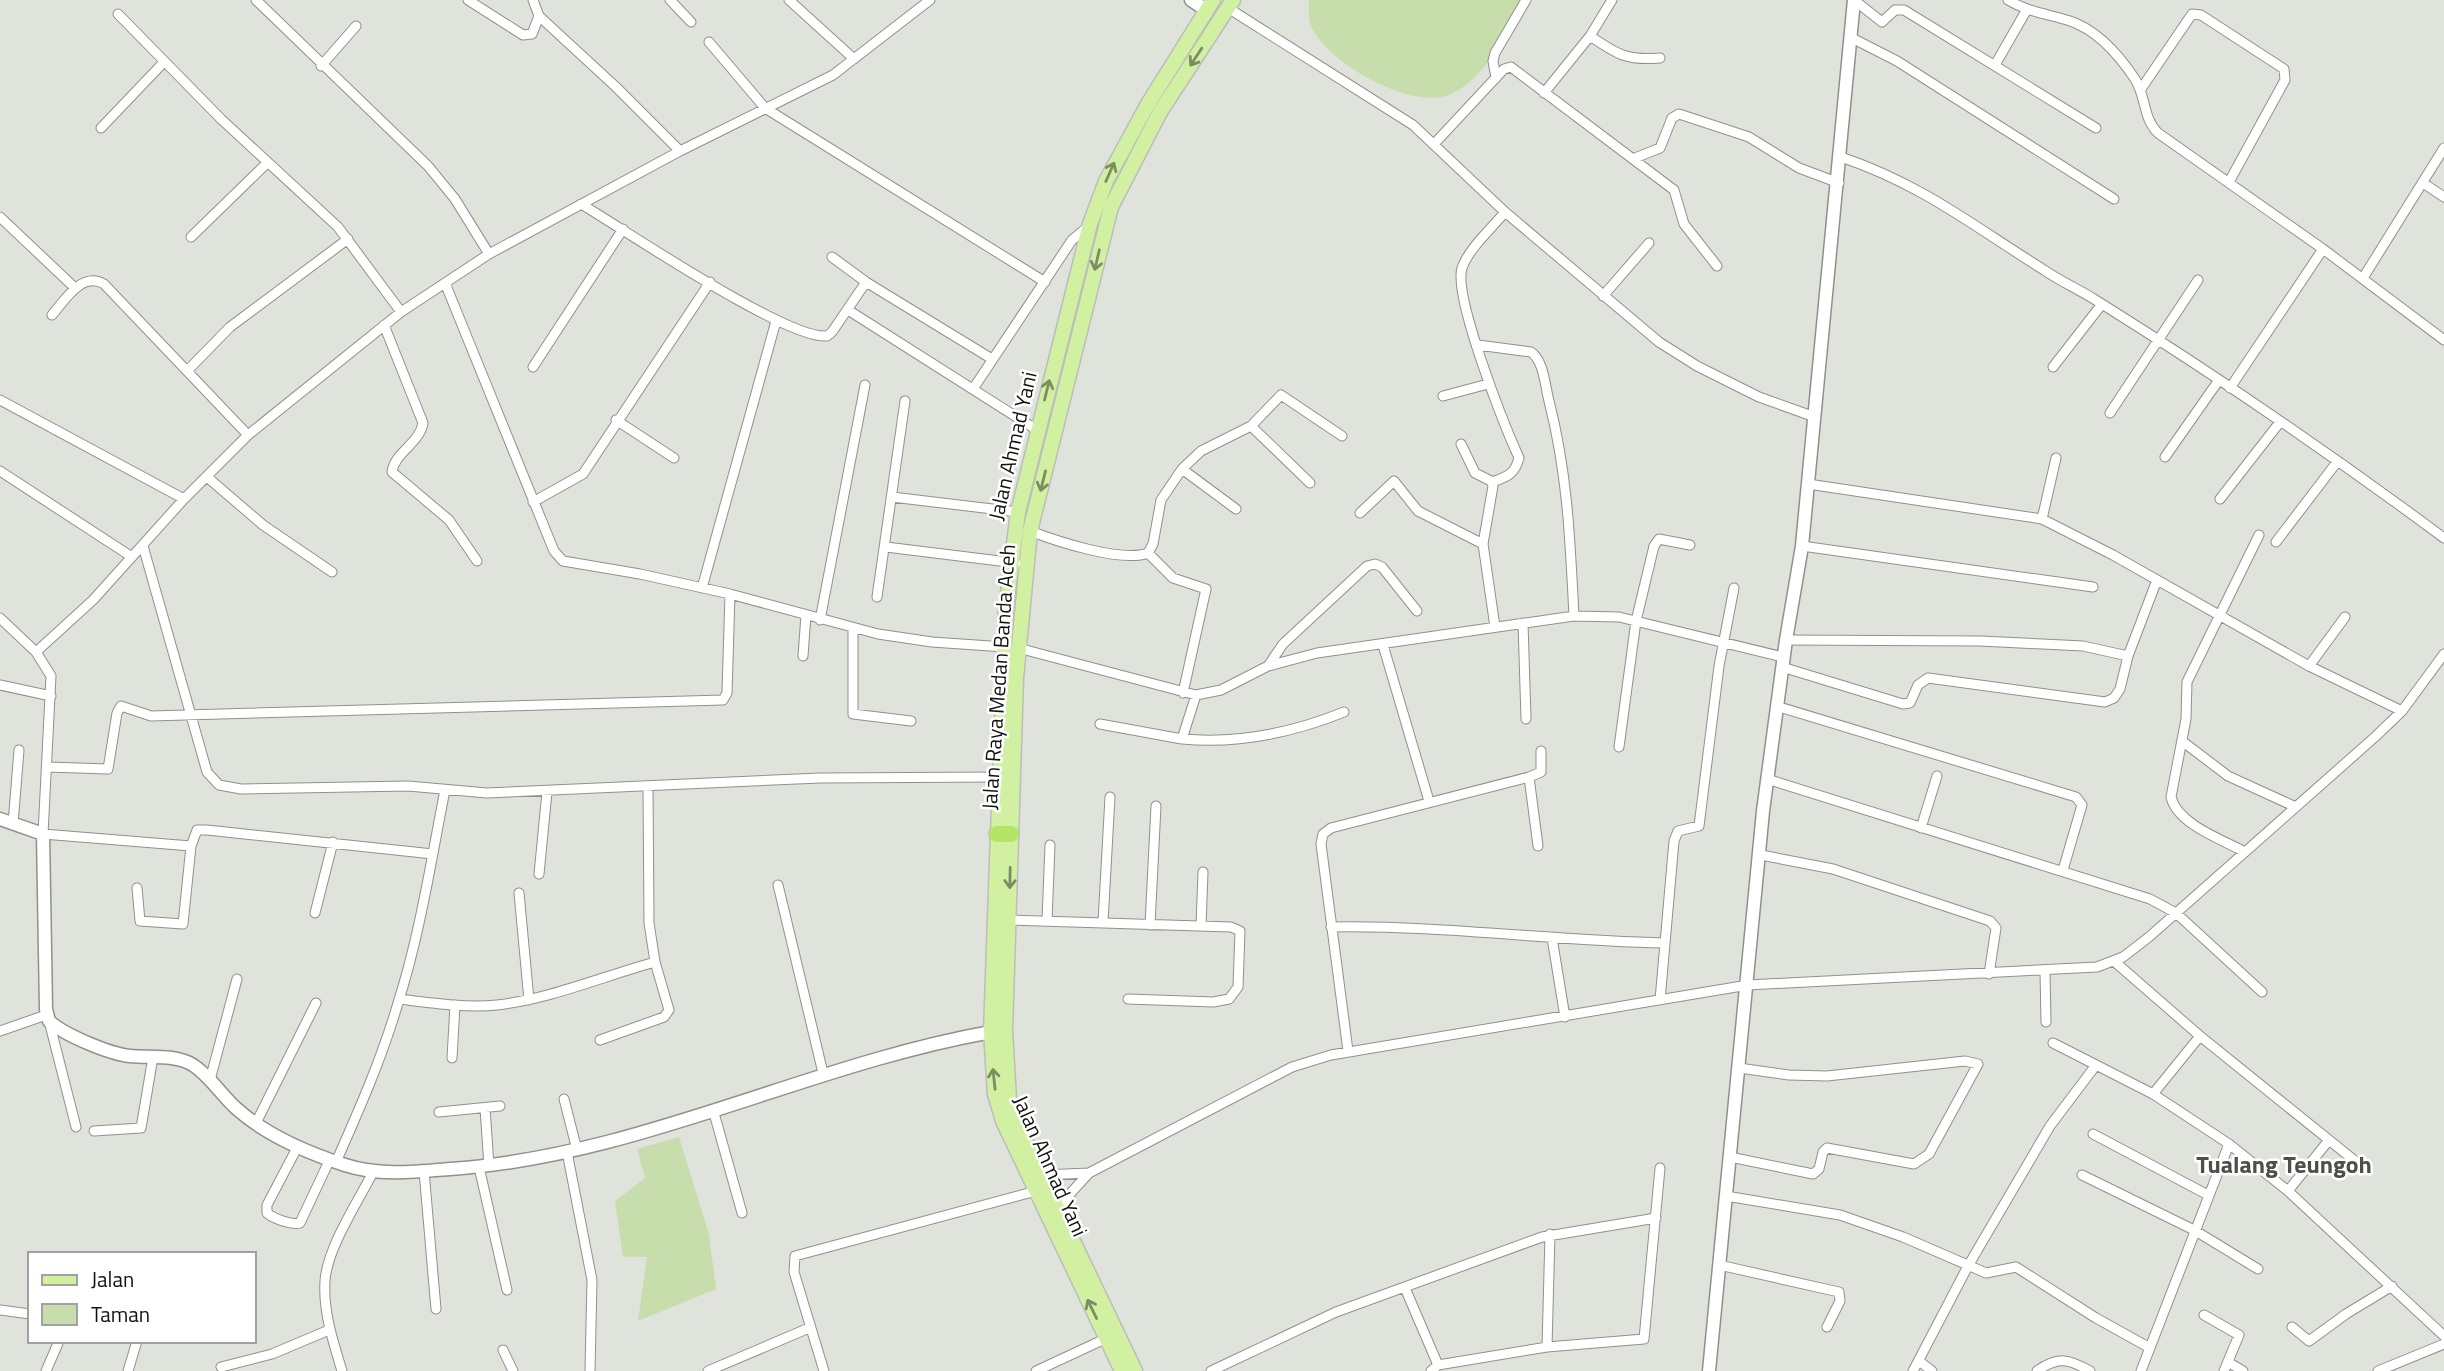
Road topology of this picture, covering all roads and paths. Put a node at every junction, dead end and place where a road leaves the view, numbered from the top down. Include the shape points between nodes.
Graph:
1 (256, 0) edge
2 (468, 0) edge
3 (533, 0) edge
4 (670, 0) edge
5 (789, 0) edge
6 (930, 0) edge
7 (1191, 0) edge
8 (1526, 0) edge
9 (1612, 0) edge
10 (1854, 0) edge
11 (2008, 0) edge
12 (1231, 4) edge
13 (1209, 5) edge
14 (2026, 11) junction
15 (118, 15) dead end
16 (540, 16) junction
17 (691, 22) dead end
18 (356, 26) dead end
19 (1590, 36) junction
20 (1850, 37) junction
21 (709, 42) dead end
22 (1660, 58) dead end
23 (854, 59) junction
24 (163, 63) junction
25 (1995, 65) junction
26 (321, 66) junction
27 (1496, 78) junction
28 (2141, 89) junction
29 (1544, 93) junction
30 (765, 108) junction
31 (101, 128) dead end
32 (2096, 128) dead end
33 (1435, 143) junction
34 (2444, 148) edge
35 (680, 151) junction
36 (1841, 157) junction
37 (1635, 158) junction
38 (267, 163) junction
39 (2229, 182) junction
40 (1839, 183) junction
41 (2423, 183) junction
42 (2444, 197) edge
43 (2114, 199) dead end
44 (581, 204) junction
45 (1505, 212) junction
46 (0, 217) edge
47 (1090, 225) junction
48 (623, 229) junction
49 (191, 237) dead end
50 (348, 239) junction
51 (1649, 243) dead end
52 (2323, 249) junction
53 (489, 254) junction
54 (832, 257) dead end
55 (1717, 267) dead end
56 (2363, 278) junction
57 (2198, 280) dead end
58 (710, 282) junction
59 (866, 282) junction
60 (1045, 282) junction
61 (445, 283) junction
62 (75, 288) junction
63 (1603, 296) junction
64 (2102, 304) junction
65 (848, 310) junction
66 (401, 312) junction
67 (52, 315) dead end
68 (776, 321) junction
69 (384, 325) junction
70 (2444, 340) edge
71 (2158, 341) junction
72 (1478, 345) junction
73 (992, 359) junction
74 (533, 366) dead end
75 (2053, 367) dead end
76 (188, 370) junction
77 (2219, 380) junction
78 (1488, 384) junction
79 (865, 385) dead end
80 (2230, 387) junction
81 (973, 389) junction
82 (1443, 396) dead end
83 (0, 400) edge
84 (905, 401) dead end
85 (2110, 413) dead end
86 (1812, 416) junction
87 (616, 420) junction
88 (2280, 422) junction
89 (1251, 426) junction
90 (1037, 430) junction
91 (248, 435) junction
92 (1342, 436) dead end
93 (1461, 444) dead end
94 (2165, 457) dead end
95 (674, 458) dead end
96 (2056, 458) dead end
97 (2337, 462) junction
98 (1182, 469) junction
99 (0, 471) edge
100 (207, 477) junction
101 (1492, 482) junction
102 (1310, 483) dead end
103 (1808, 484) junction
104 (892, 497) junction
105 (184, 499) junction
106 (2220, 499) dead end
107 (533, 502) junction
108 (1236, 509) dead end
109 (1018, 512) junction
110 (1360, 513) dead end
111 (2042, 519) junction
112 (1030, 531) junction
113 (2259, 535) dead end
114 (2444, 538) edge
115 (2276, 542) dead end
116 (1483, 544) junction
117 (1690, 545) dead end
118 (143, 546) junction
119 (886, 547) junction
120 (1802, 547) junction
121 (1148, 553) junction
122 (132, 557) junction
123 (477, 561) dead end
124 (1010, 562) junction
125 (1025, 565) junction
126 (332, 572) dead end
127 (2157, 580) junction
128 (2094, 586) dead end
129 (702, 587) junction
130 (1734, 588) dead end
131 (730, 594) junction
132 (877, 597) dead end
133 (1418, 611) dead end
134 (806, 615) junction
135 (2219, 615) junction
136 (1574, 616) junction
137 (2345, 617) dead end
138 (0, 618) edge
139 (821, 620) junction
140 (1636, 621) junction
141 (1524, 623) junction
142 (1494, 627) junction
143 (853, 628) junction
144 (1786, 640) junction
145 (1722, 643) junction
146 (1384, 645) junction
147 (1011, 647) junction
148 (36, 652) junction
149 (2444, 654) edge
150 (803, 656) dead end
151 (2128, 656) junction
152 (1783, 662) junction
153 (1268, 666) junction
154 (2309, 666) junction
155 (0, 685) edge
156 (1183, 692) junction
157 (1195, 695) junction
158 (51, 696) junction
159 (1776, 706) junction
160 (2402, 711) junction
161 (1344, 712) dead end
162 (191, 715) junction
163 (1527, 719) dead end
164 (911, 721) dead end
165 (1100, 723) dead end
166 (1182, 739) junction
167 (2182, 741) junction
168 (1619, 747) dead end
169 (19, 750) dead end
170 (1541, 751) dead end
171 (47, 767) junction
172 (1937, 776) dead end
173 (999, 777) junction
174 (1529, 777) junction
175 (1767, 779) junction
176 (649, 787) junction
177 (445, 790) junction
178 (547, 792) junction
179 (1110, 797) dead end
180 (1429, 801) junction
181 (1156, 806) dead end
182 (2296, 807) junction
183 (6, 821) edge
184 (1921, 828) junction
185 (43, 834) junction
186 (1004, 834) junction
187 (333, 842) junction
188 (1050, 845) dead end
189 (191, 846) junction
190 (1538, 846) dead end
191 (2245, 852) junction
192 (433, 854) junction
193 (1761, 855) junction
194 (2063, 870) junction
195 (1203, 872) dead end
196 (539, 874) dead end
197 (778, 885) dead end
198 (137, 888) dead end
199 (519, 893) dead end
200 (315, 913) dead end
201 (2176, 913) junction
202 (1009, 920) junction
203 (1047, 920) junction
204 (1103, 922) junction
205 (1150, 925) junction
206 (1201, 926) junction
207 (1331, 928) junction
208 (1552, 938) junction
209 (1665, 943) junction
210 (655, 962) junction
211 (2115, 962) junction
212 (2045, 972) junction
213 (1989, 974) junction
214 (237, 979) dead end
215 (1748, 985) junction
216 (2262, 992) dead end
217 (400, 999) junction
218 (1128, 999) dead end
219 (528, 1000) junction
220 (1660, 1000) junction
221 (316, 1003) dead end
222 (455, 1005) junction
223 (1565, 1017) junction
224 (48, 1018) junction
225 (2046, 1022) dead end
226 (0, 1031) edge
227 (991, 1032) junction
228 (2200, 1036) junction
229 (600, 1040) dead end
230 (2053, 1043) dead end
231 (1348, 1052) junction
232 (153, 1057) junction
233 (452, 1058) dead end
234 (2095, 1065) junction
235 (1739, 1068) junction
236 (823, 1073) junction
237 (210, 1080) junction
238 (2153, 1094) junction
239 (564, 1098) dead end
240 (500, 1106) dead end
241 (485, 1108) junction
242 (439, 1112) dead end
243 (714, 1113) junction
244 (256, 1123) junction
245 (76, 1127) dead end
246 (94, 1131) dead end
247 (2093, 1134) dead end
248 (2329, 1140) junction
249 (2229, 1144) junction
250 (298, 1146) junction
251 (572, 1151) junction
252 (1730, 1157) junction
253 (333, 1161) junction
254 (484, 1166) junction
255 (1660, 1168) dead end
256 (2365, 1169) dead end
257 (424, 1171) junction
258 (373, 1172) junction
259 (1089, 1173) junction
260 (1042, 1175) junction
261 (2082, 1175) dead end
262 (1037, 1191) junction
263 (2288, 1191) junction
264 (2208, 1195) junction
265 (1726, 1196) junction
266 (1058, 1207) junction
267 (742, 1213) dead end
268 (1656, 1218) junction
269 (2194, 1230) junction
270 (1550, 1234) junction
271 (1719, 1265) junction
272 (1968, 1266) junction
273 (2258, 1269) dead end
274 (2392, 1286) junction
275 (1405, 1288) junction
276 (507, 1290) dead end
277 (436, 1309) dead end
278 (0, 1310) edge
279 (28, 1314) edge
280 (2204, 1315) dead end
281 (1827, 1327) dead end
282 (2292, 1327) dead end
283 (809, 1328) junction
284 (329, 1330) junction
285 (2444, 1336) edge
286 (1107, 1338) junction
287 (58, 1343) edge
288 (136, 1343) edge
289 (2444, 1344) edge
290 (1547, 1347) junction
291 (2150, 1348) junction
292 (503, 1350) dead end
293 (1919, 1361) junction
294 (221, 1367) dead end
295 (2226, 1367) edge
296 (1434, 1368) edge
297 (46, 1371) edge
298 (128, 1371) edge
299 (342, 1371) edge
300 (513, 1371) edge
301 (590, 1371) edge
302 (708, 1371) edge
303 (824, 1371) edge
304 (1036, 1371) edge
305 (1122, 1371) edge
306 (1135, 1371) edge
307 (1211, 1371) edge
308 (1709, 1371) edge
309 (1913, 1371) edge
310 (1932, 1371) edge
311 (2037, 1371) edge
312 (2090, 1371) edge
313 (2141, 1371) edge
314 (2243, 1371) edge
315 (2378, 1371) edge

1 - 26 street
2 - 16 street via 523,35 532,34
3 - 16 street
4 - 17 street
5 - 23 street
6 - 23 street
7 - 13 main road
8 - 27 street via 1495,53
9 - 19 street
10 - 20 main road
10 - 25 street via 1882,22 1895,10 1904,10
11 - 14 street
12 - 33 street
12 -> 112 main road, Jalan Raya Medan Banda Aceh via 1160,112 1111,207
47 -> 13 main road, Jalan Ahmad Yani via 1116,159
14 - 25 street
14 - 28 street via 2090,31 2115,53
15 - 24 street
16 - 35 street
18 - 26 street
19 - 22 street via 1622,56
19 - 29 street
20 - 36 main road
20 - 43 street via 1897,61
21 - 30 street
23 - 30 street via 810,88
24 - 31 street
24 - 38 street
25 - 32 street
26 - 53 street via 428,166 456,199
27 - 29 street via 1511,67
27 - 33 street
28 - 39 street via 2153,128
28 - 39 street via 2192,14 2201,15 2284,69 2285,80
29 - 37 street
30 - 35 street
30 - 60 street
33 - 45 street
34 - 41 street
35 - 44 street
36 - 40 main road
36 - 64 street via 1904,181
37 - 40 street via 1660,148 1672,118 1679,114 1749,137 1799,168
37 - 55 street via 1677,194 1684,224
38 - 49 street
38 - 50 street
39 - 52 street
40 - 86 main road
41 - 42 street
41 - 56 street
44 - 48 street
44 - 53 street
45 - 63 street
45 - 72 street via 1462,270 1463,296
46 - 62 street
47 - 60 street via 1072,240
90 -> 47 main road, Jalan Ahmad Yani
48 - 58 street
48 - 74 street
50 - 66 street
50 - 76 street via 230,327
51 - 63 street
52 - 56 street
52 - 80 street
53 - 61 street
54 - 59 street
56 - 70 street
57 - 71 street
58 - 68 street
58 - 87 street
59 - 65 street
59 - 73 street
60 - 73 street
61 - 66 street
61 - 107 street
62 - 67 street
62 - 76 street via 90,279 104,284
63 - 86 street via 1697,366 1759,397
64 - 71 street
64 - 75 street
65 - 68 street via 828,336
65 - 81 street
66 - 69 street
68 - 129 street
69 - 91 street
69 - 123 street via 423,426 391,472 449,520
71 - 77 street
71 - 85 street
72 - 78 street
72 - 136 street via 1531,352 1541,366 1568,493
73 - 81 street
76 - 91 street
77 - 80 street
77 - 94 street
78 - 82 street
78 - 101 street via 1519,458 1516,470
79 - 139 street
80 - 88 street
81 - 90 street
83 - 105 street
84 - 104 street
86 - 103 main road
87 - 95 street
87 - 107 street via 583,474
88 - 97 street
88 - 106 street
89 - 92 street via 1284,395
89 - 98 street via 1209,446
89 - 102 street
90 - 109 main road, Jalan Ahmad Yani
91 - 100 street
93 - 101 street via 1475,473
96 - 111 street
97 - 114 street
97 - 115 street
98 - 108 street
98 - 121 street via 1161,500
99 - 122 street
100 - 105 street
100 - 126 street via 263,525
101 - 116 street
103 - 111 street
103 - 120 main road
104 - 109 street
104 - 119 street
105 - 118 street
107 - 129 street via 563,561
109 - 124 main road, Jalan Ahmad Yani
110 - 116 street via 1394,481 1418,511
111 - 127 street
112 - 121 street via 1086,549
112 - 125 main road, Jalan Raya Medan Banda Aceh
113 - 135 street
116 - 142 street
117 - 140 street via 1665,539 1655,543
118 - 122 street
118 - 162 street
119 - 124 street
119 - 132 street
120 - 128 street
120 - 144 main road
121 - 156 street via 1173,578 1206,589
122 - 148 street
124 - 125 street
124 - 147 main road, Jalan Ahmad Yani
125 - 147 main road, Jalan Raya Medan Banda Aceh
127 - 135 street
127 - 151 street
129 - 131 street
130 - 145 street
131 - 134 street
131 - 162 street via 727,693 723,700
133 - 153 street via 1382,567 1367,566 1283,644
134 - 139 street
134 - 150 street
135 - 154 street
135 - 167 street via 2187,682
136 - 140 street
136 - 141 street
137 - 154 street
138 - 148 street
139 - 143 street
140 - 145 street
140 - 168 street
141 - 142 street
141 - 163 street
142 - 146 street
143 - 147 street via 913,640
143 - 164 street via 853,714
144 - 151 street via 1993,641 2083,646
144 - 152 main road
145 - 152 street
145 - 209 street via 1700,824 1676,834
146 - 153 street via 1317,653
146 - 180 street
147 - 156 street
147 - 173 main road, Jalan Ahmad Yani
147 - 186 main road, Jalan Raya Medan Banda Aceh
148 - 158 street via 51,676
149 - 160 street
151 - 152 street via 2117,695 2105,702 1928,678 1921,681 1910,703 1903,704
152 - 159 main road
153 - 157 street via 1221,690
154 - 160 street
155 - 158 street
156 - 157 street
157 - 166 street
158 - 171 street
159 - 175 main road
159 - 194 street via 2076,797 2082,806
160 - 182 street
161 - 166 street via 1301,729
162 - 171 street via 151,716 121,706 108,769
162 - 177 street via 206,772 219,785 241,789 408,786
165 - 166 street
167 - 182 street via 2228,776
167 - 191 street via 2173,805 2193,823
169 - 183 street
170 - 174 street via 1541,772
171 - 185 street
172 - 184 street
173 - 176 street via 820,778
173 - 186 main road, Jalan Ahmad Yani
174 - 180 street
174 - 190 street
175 - 184 street
175 - 193 main road
176 - 178 street
176 - 210 street via 649,923
177 - 178 street
177 - 192 street
178 - 196 street
179 - 204 street
180 - 207 street via 1323,834
181 - 205 street
182 - 191 street
183 - 185 main road
184 - 194 street
185 - 189 street
185 - 224 main road
186 -> 202 main road, Jalan Raya Medan Banda Aceh
186 - 227 main road, Jalan Ahmad Yani
187 - 189 street via 201,830
187 - 192 street
187 - 200 street
188 - 203 street
189 - 198 street via 183,924 140,921
191 - 201 street
192 - 217 street
193 - 213 street via 1833,869 1990,920 1996,928
193 - 215 main road
194 - 201 street via 2150,899
195 - 206 street
197 - 236 street
199 - 219 street
201 - 211 street
201 - 216 street
202 - 203 street
202 - 260 main road, Jalan Raya Medan Banda Aceh via 1006,1080 1014,1115
203 - 204 street
204 - 205 street
205 - 206 street
206 - 218 street via 1240,931 1235,995 1213,1002
207 - 208 street via 1373,926
207 - 231 street
208 - 209 street
208 - 223 street
209 - 220 street
210 - 219 street
210 - 229 street via 668,1014
211 - 212 street
211 - 228 street
212 - 213 street
212 - 225 street
213 - 215 street
214 - 237 street
215 - 220 street
215 - 235 main road
217 - 222 street
217 - 253 street via 376,1067
219 - 222 street
220 - 223 street
221 - 244 street
222 - 233 street
223 - 231 street
224 - 226 street
224 - 232 main road via 62,1030 115,1053
224 - 245 street
227 - 236 main road
262 -> 227 main road, Jalan Ahmad Yani via 999,1108
228 - 238 street
228 - 248 street
230 - 234 street
231 - 259 street via 1292,1067
232 - 237 main road via 187,1062
232 - 246 street via 141,1128
234 - 238 street
234 - 272 street via 2050,1126
235 - 252 main road
235 - 252 street via 1805,1076 1978,1064 1929,1154 1913,1164 1827,1148 1813,1174
236 - 243 main road
237 - 244 main road
238 - 249 street
239 - 251 street
240 - 241 street
241 - 242 street
241 - 254 street
243 - 251 main road
243 - 267 street
244 - 250 main road
247 - 264 street
248 - 256 street
248 - 263 street
249 - 263 street
249 - 264 street
250 - 253 main road
250 - 253 street via 267,1205 272,1216 300,1223
251 - 254 main road
251 - 301 street via 592,1285
252 - 265 main road
253 - 258 main road
254 - 257 main road
254 - 276 street
255 - 268 street
257 - 258 main road
257 - 277 street
258 - 284 street via 326,1271
259 - 260 street
259 - 266 street
260 - 266 main road, Jalan Raya Medan Banda Aceh
261 - 269 street
262 - 283 street via 796,1256 794,1272
286 -> 262 main road, Jalan Ahmad Yani
263 - 274 street
264 - 269 street
265 - 271 main road
265 - 272 street via 1840,1215
266 - 306 main road, Jalan Raya Medan Banda Aceh
268 - 270 street
268 - 290 street via 1644,1339
269 - 273 street
269 - 291 street
270 - 275 street
270 - 290 street
271 - 281 street via 1839,1292 1840,1301
271 - 308 main road
272 - 291 street via 1989,1274 2008,1266 2019,1268
272 - 293 street
274 - 282 street via 2309,1342
274 - 285 street
275 - 296 street
275 - 307 street via 1303,1325
278 - 279 street
280 - 295 street via 2239,1335
283 - 302 street
283 - 303 street
284 - 294 street via 272,1354
284 - 299 street
286 - 304 street
286 - 305 main road, Jalan Ahmad Yani
287 - 297 street
288 - 298 street
289 - 315 street
290 - 296 street
291 - 313 street
292 - 300 street
293 - 309 street
293 - 310 street
295 - 314 street
311 - 312 street via 2060,1359

